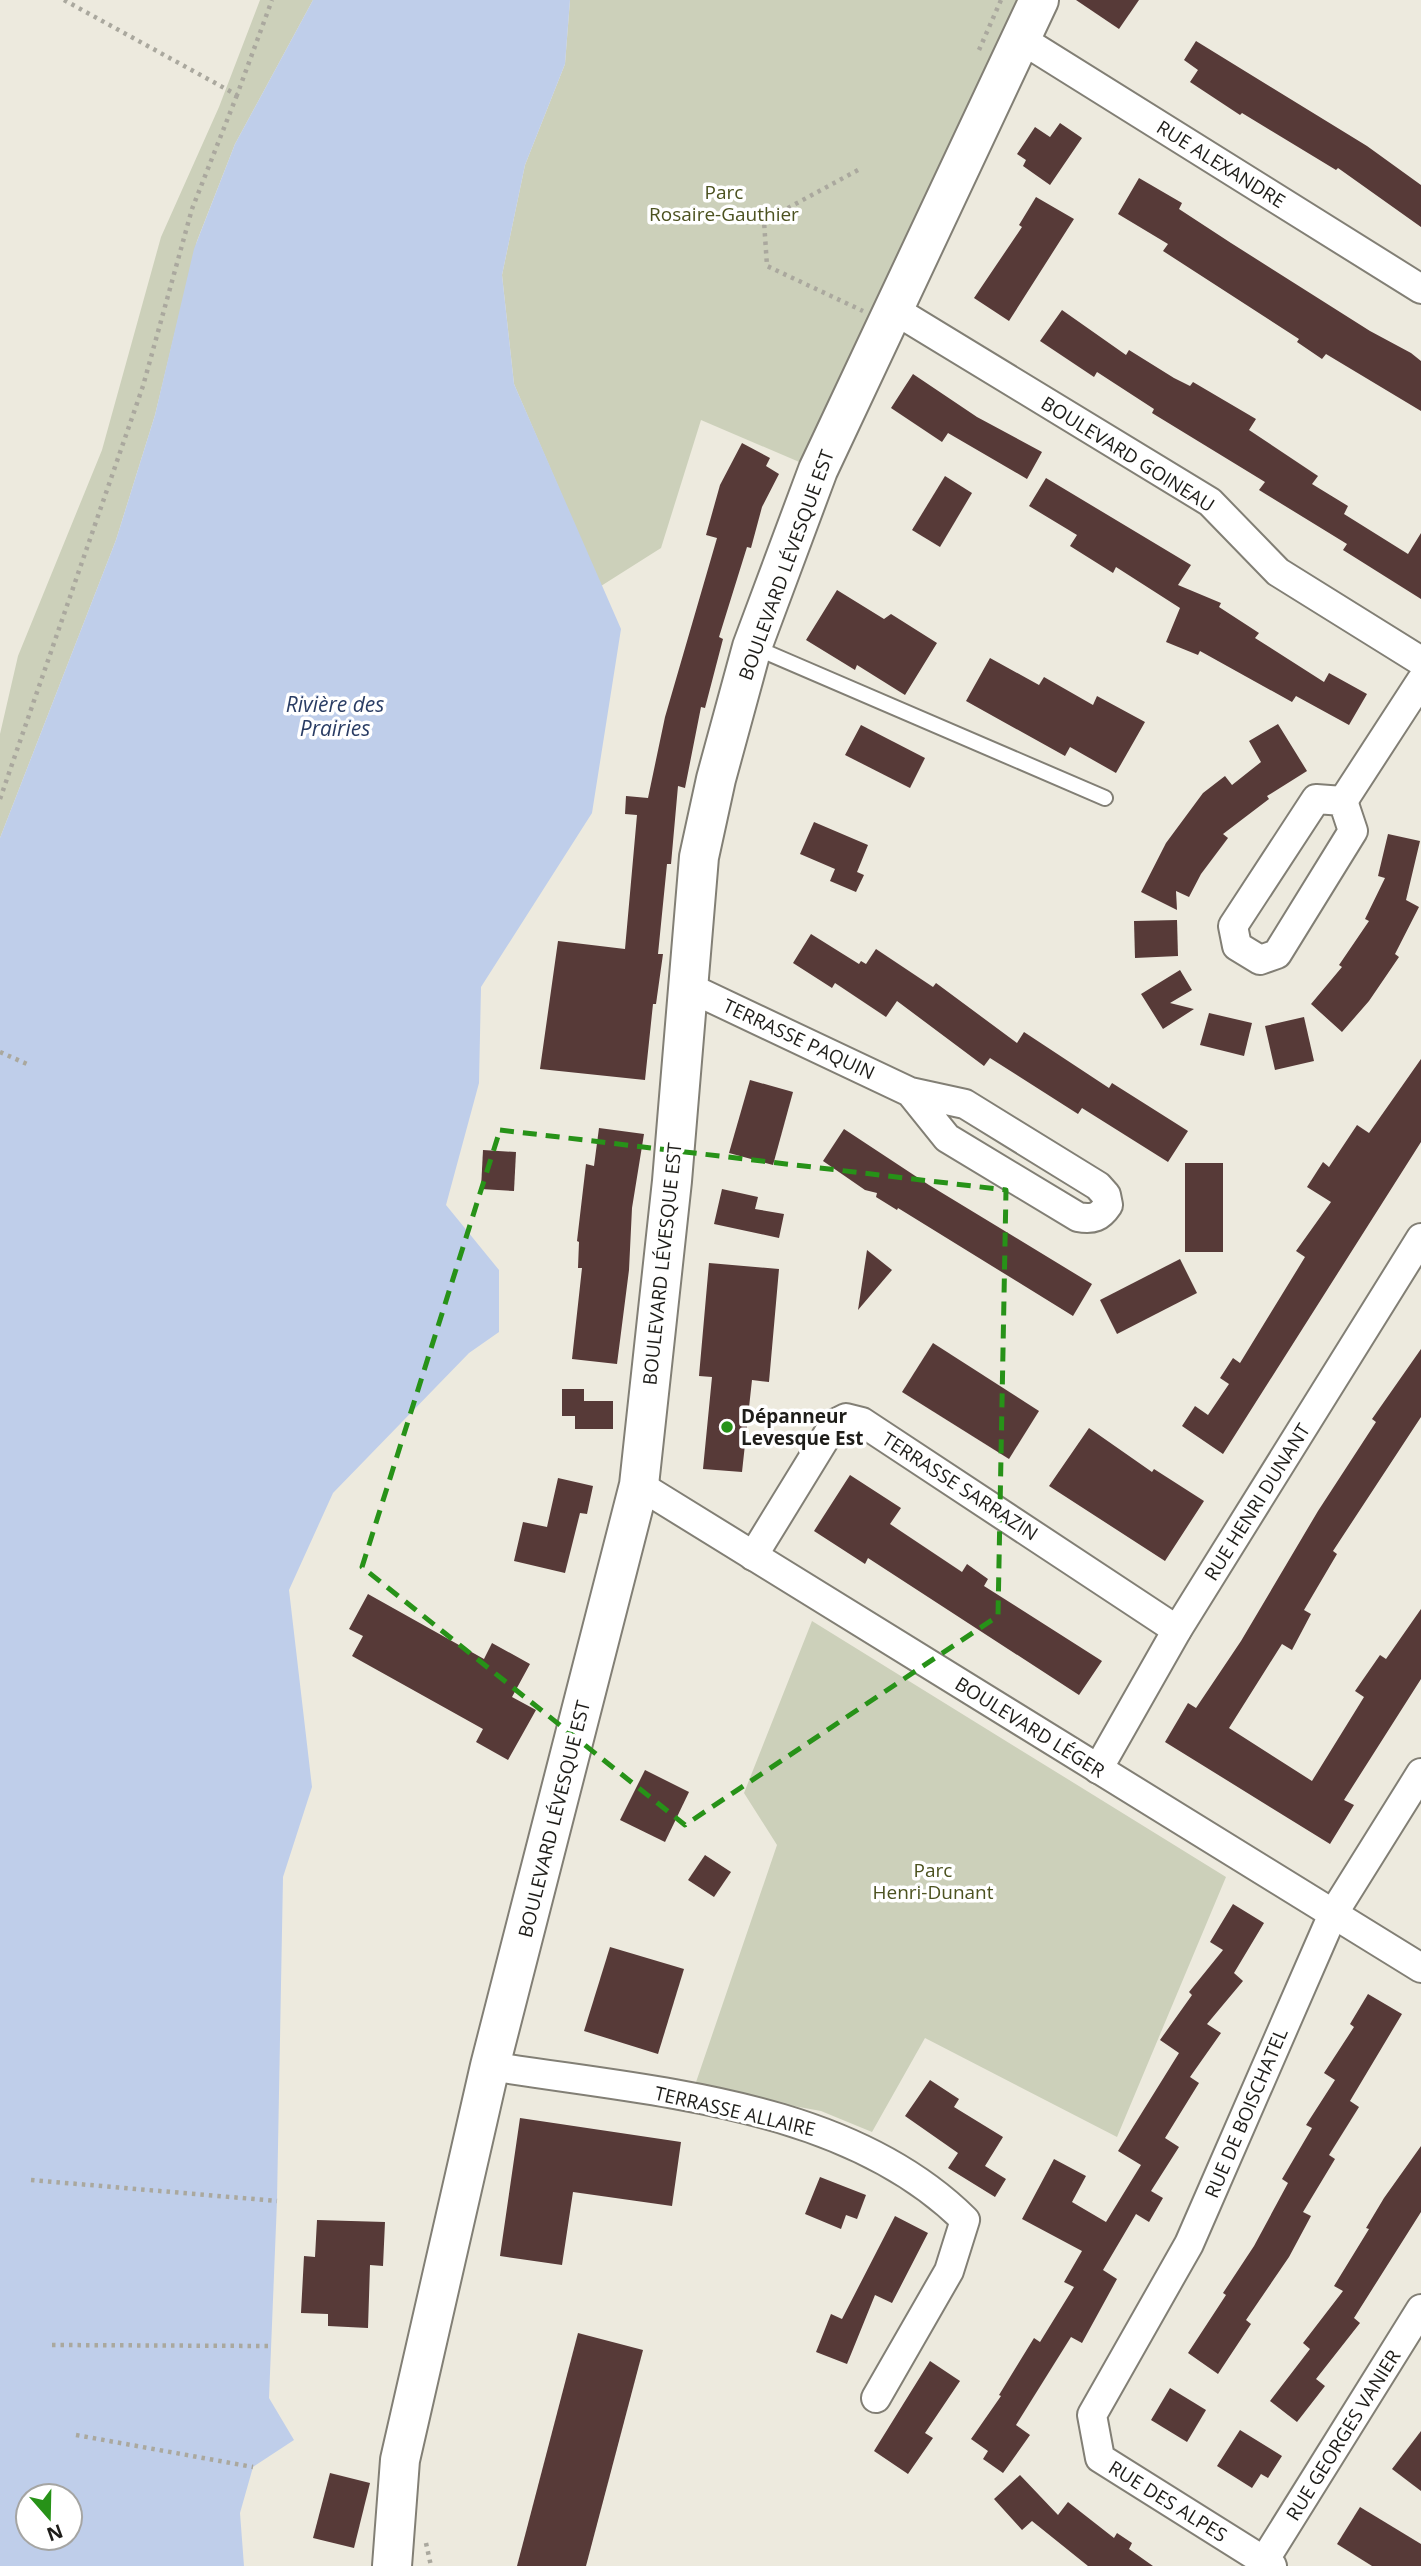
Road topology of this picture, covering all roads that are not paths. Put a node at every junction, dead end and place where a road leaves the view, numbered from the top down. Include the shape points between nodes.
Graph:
1 (1039, 0) edge
2 (1021, 39) junction
3 (1421, 289) edge
4 (890, 315) junction
5 (752, 647) junction
6 (1421, 661) edge
7 (1421, 681) edge
8 (1105, 798) dead end
9 (1343, 801) junction
10 (688, 987) junction
11 (910, 1092) junction
12 (1421, 1238) edge
13 (639, 1485) junction
14 (753, 1556) junction
15 (1177, 1630) junction
16 (1098, 1769) junction
17 (1421, 1773) edge
18 (1333, 1914) junction
19 (1421, 1968) edge
20 (490, 2066) junction
21 (1421, 2309) edge
22 (876, 2398) dead end
23 (1100, 2458) joint
24 (1268, 2564) edge
25 (392, 2566) edge

1 - 2 street, BOULEVARD LÉVESQUE EST
2 - 3 street, RUE ALEXANDRE
2 - 4 street, BOULEVARD LÉVESQUE EST
4 - 5 street, BOULEVARD LÉVESQUE EST via 818,470
4 - 6 street, BOULEVARD GOINEAU via 1210,502 1278,572
5 - 8 lane
5 - 10 street, BOULEVARD LÉVESQUE EST via 699,857
7 - 9 street
9 - 9 street via 1316,799 1233,926 1237,946 1260,960 1277,954 1353,831
10 - 11 street, TERRASSE PAQUIN
10 - 13 street, BOULEVARD LÉVESQUE EST
11 - 11 street, TERRASSE PAQUIN via 947,1138 1078,1217 1090,1220 1102,1215 1108,1205 1098,1186 965,1104
12 - 15 street, RUE HENRI DUNANT
13 - 14 street, BOULEVARD LÉGER
13 - 20 street, BOULEVARD LÉVESQUE EST
14 - 15 street, TERRASSE SARRAZIN via 834,1424 846,1418 862,1422
14 - 16 street, BOULEVARD LÉGER
15 - 16 street, RUE HENRI DUNANT
16 - 18 street, BOULEVARD LÉGER
17 - 18 street, RUE DE BOISCHATEL
18 - 19 street, BOULEVARD LÉGER
18 - 23 street, RUE DE BOISCHATEL via 1189,2244 1092,2415
20 - 22 street, TERRASSE ALLAIRE via 690,2099 826,2132 863,2148 937,2193 965,2220 949,2271
20 - 25 street, BOULEVARD LÉVESQUE EST via 400,2460
21 - 24 street, RUE GEORGES VANIER
23 - 24 street, RUE DES ALPES

